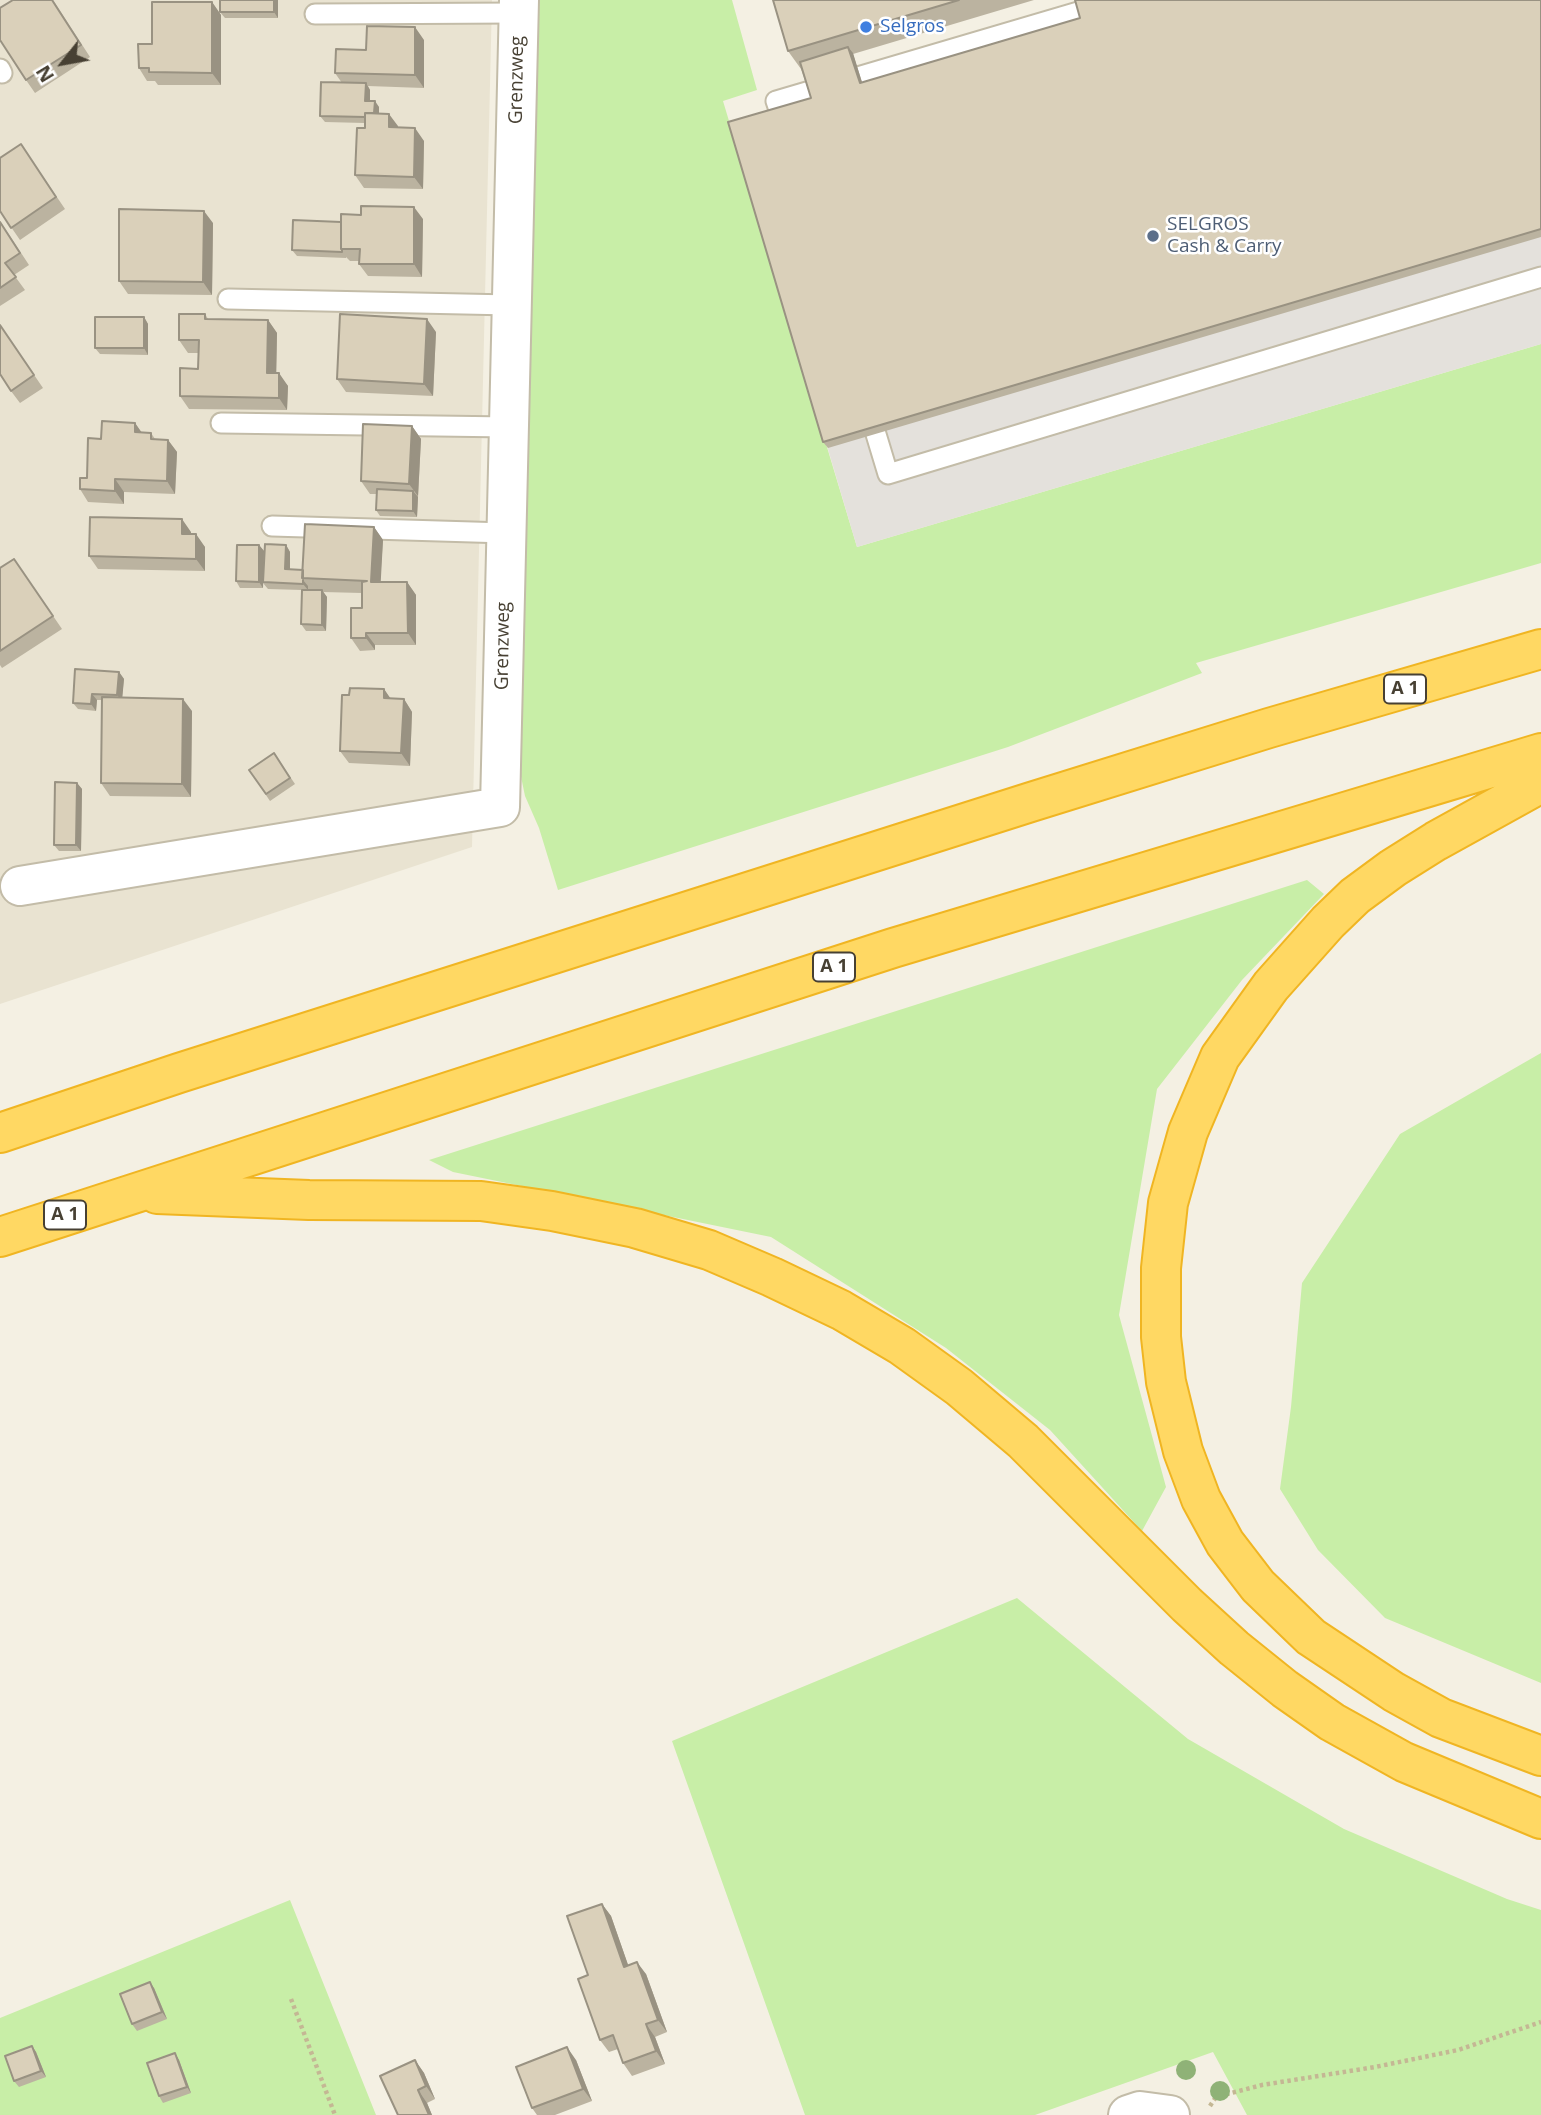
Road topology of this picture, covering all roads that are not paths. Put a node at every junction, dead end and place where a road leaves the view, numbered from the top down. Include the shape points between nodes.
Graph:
1 (1119, 0) edge
2 (519, 7) edge
3 (315, 14) dead end
4 (791, 147) edge
5 (1541, 277) edge
6 (228, 299) dead end
7 (511, 305) junction
8 (863, 391) edge
9 (221, 423) dead end
10 (509, 427) junction
11 (272, 526) dead end
12 (506, 533) junction
13 (1541, 649) edge
14 (1541, 753) edge
15 (1541, 783) edge
16 (20, 886) dead end
17 (0, 1133) edge
18 (131, 1193) junction
19 (0, 1237) edge
20 (1541, 1756) edge
21 (1541, 1819) edge
22 (1128, 2115) edge
23 (1170, 2115) edge

1 - 4 lane via 776,101
2 - 3 lane
2 - 7 street, Grenzweg
5 - 8 lane via 888,474
6 - 7 lane
7 - 10 street, Grenzweg
9 - 10 lane
10 - 12 street, Grenzweg
11 - 12 lane
12 - 16 street, Grenzweg via 500,807
13 - 17 highway, A 1 via 1044,798
14 - 18 highway, A 1 via 893,948
15 - 20 highway via 1436,841 1355,896 1271,986 1220,1057 1188,1132 1168,1203 1161,1268 1161,1336 1166,1382 1201,1499 1224,1543 1258,1586 1311,1637 1394,1692 1441,1718
18 - 19 highway, A 1
18 - 21 highway via 481,1201 635,1228 709,1250 772,1277 902,1346 958,1387 1023,1441 1206,1622 1285,1689 1332,1722 1404,1762
22 - 23 street via 1140,2111

